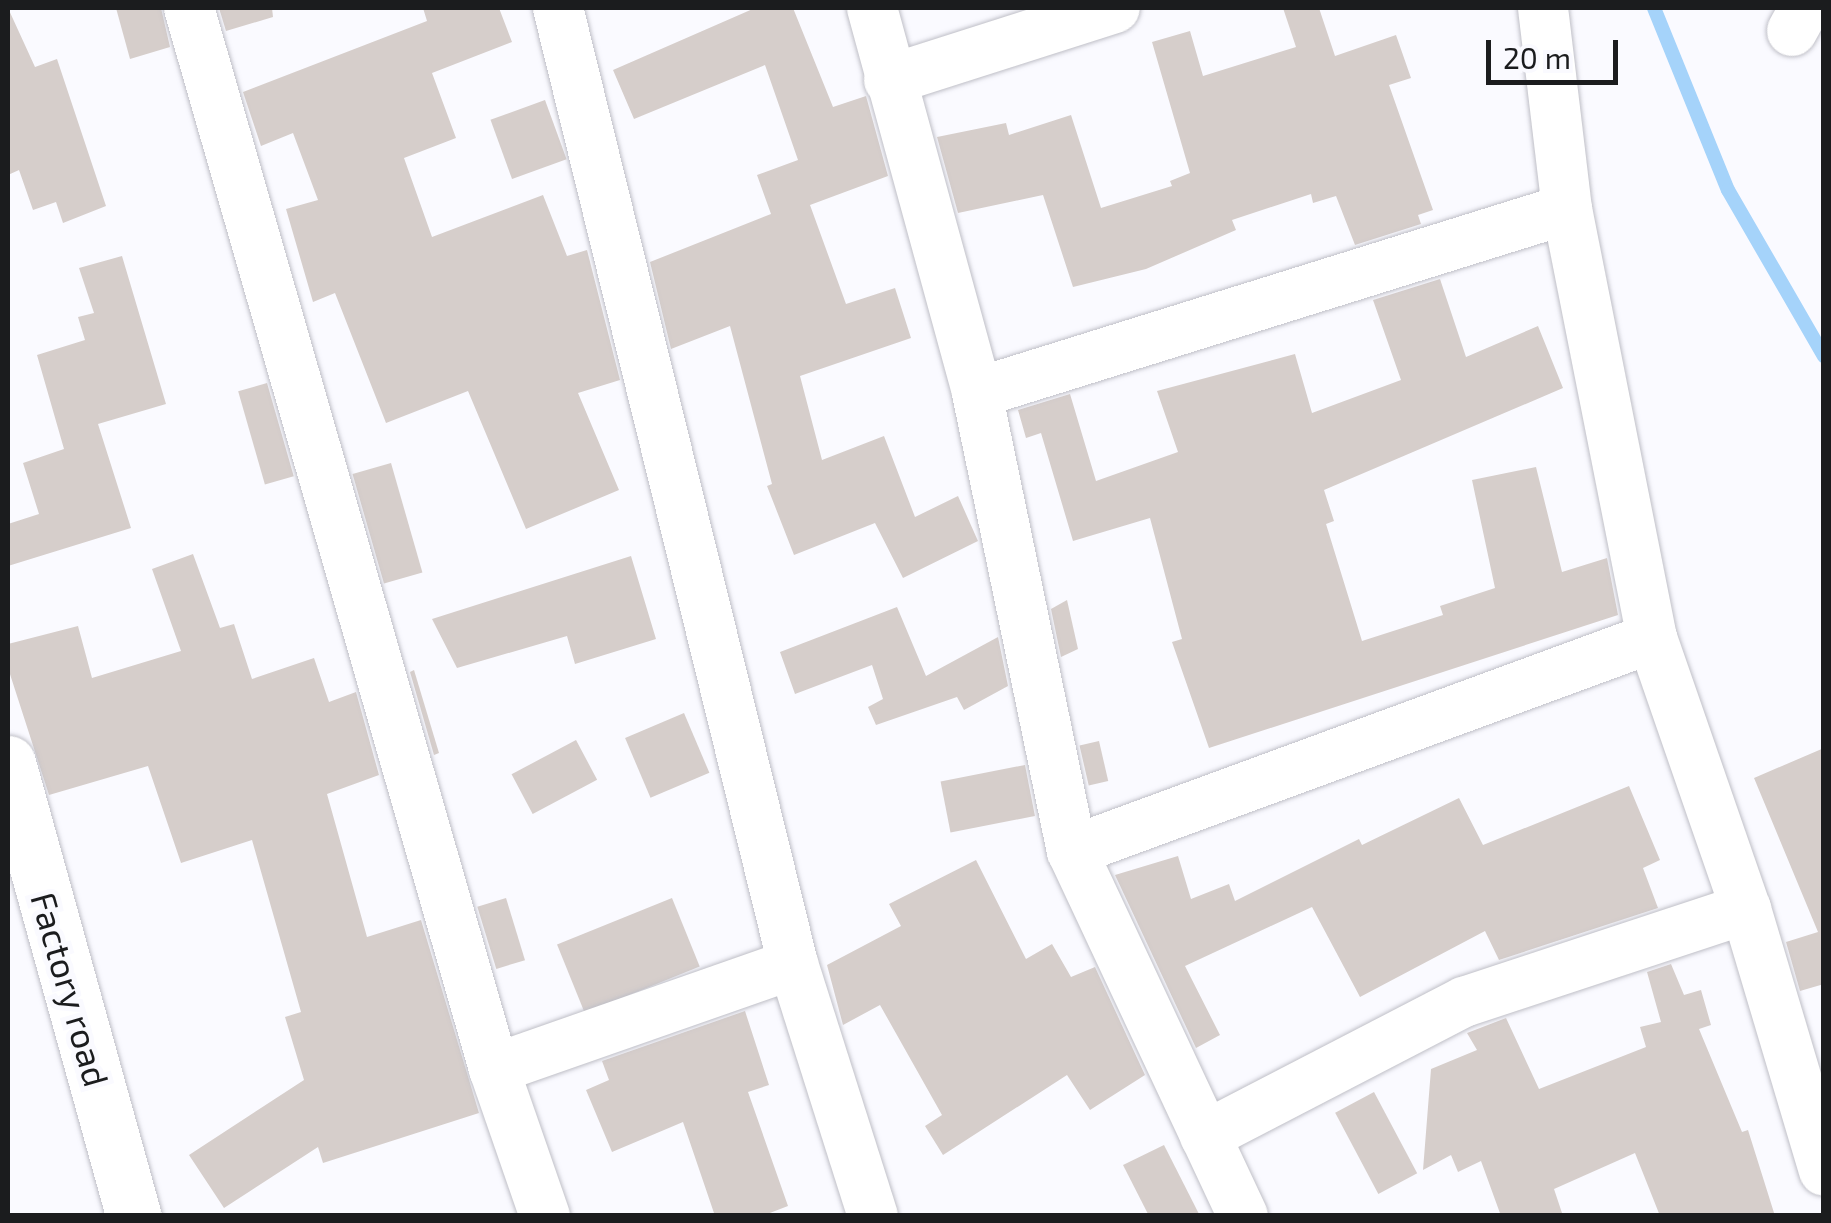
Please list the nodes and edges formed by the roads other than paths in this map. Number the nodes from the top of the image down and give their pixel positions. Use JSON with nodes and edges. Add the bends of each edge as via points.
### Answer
{"nodes":[{"id":1,"x":188,"y":8,"type":"edge"},
{"id":2,"x":558,"y":8,"type":"edge"},
{"id":3,"x":872,"y":8,"type":"edge"},
{"id":4,"x":1115,"y":8,"type":"edge"},
{"id":5,"x":1544,"y":8,"type":"edge"},
{"id":6,"x":888,"y":80,"type":"junction"},
{"id":7,"x":1567,"y":210,"type":"junction"},
{"id":8,"x":977,"y":393,"type":"junction"},
{"id":9,"x":1652,"y":638,"type":"junction"},
{"id":10,"x":8,"y":763,"type":"edge"},
{"id":11,"x":1072,"y":851,"type":"junction"},
{"id":12,"x":1746,"y":909,"type":"junction"},
{"id":13,"x":793,"y":964,"type":"junction"},
{"id":14,"x":494,"y":1069,"type":"junction"},
{"id":15,"x":1205,"y":1136,"type":"junction"},
{"id":16,"x":1824,"y":1171,"type":"edge"},
{"id":17,"x":134,"y":1216,"type":"edge"},
{"id":18,"x":545,"y":1216,"type":"edge"},
{"id":19,"x":873,"y":1216,"type":"edge"},
{"id":20,"x":1243,"y":1216,"type":"edge"}],
"edges":[{"from":1,"to":14,"type":"street"},
{"from":2,"to":13,"type":"street"},
{"from":3,"to":6,"type":"street"},
{"from":4,"to":6,"type":"street"},
{"from":5,"to":7,"type":"street"},
{"from":6,"to":8,"type":"street"},
{"from":7,"to":8,"type":"street"},
{"from":7,"to":9,"type":"street"},
{"from":8,"to":11,"type":"street"},
{"from":9,"to":11,"type":"street"},
{"from":9,"to":12,"type":"street"},
{"from":10,"to":17,"type":"street","name":"Factory road"},
{"from":11,"to":15,"type":"street"},
{"from":12,"to":15,"type":"street","via":[[1464,1002]]},
{"from":12,"to":16,"type":"street"},
{"from":13,"to":14,"type":"street"},
{"from":13,"to":19,"type":"street"},
{"from":14,"to":18,"type":"street"},
{"from":15,"to":20,"type":"street"}]}
